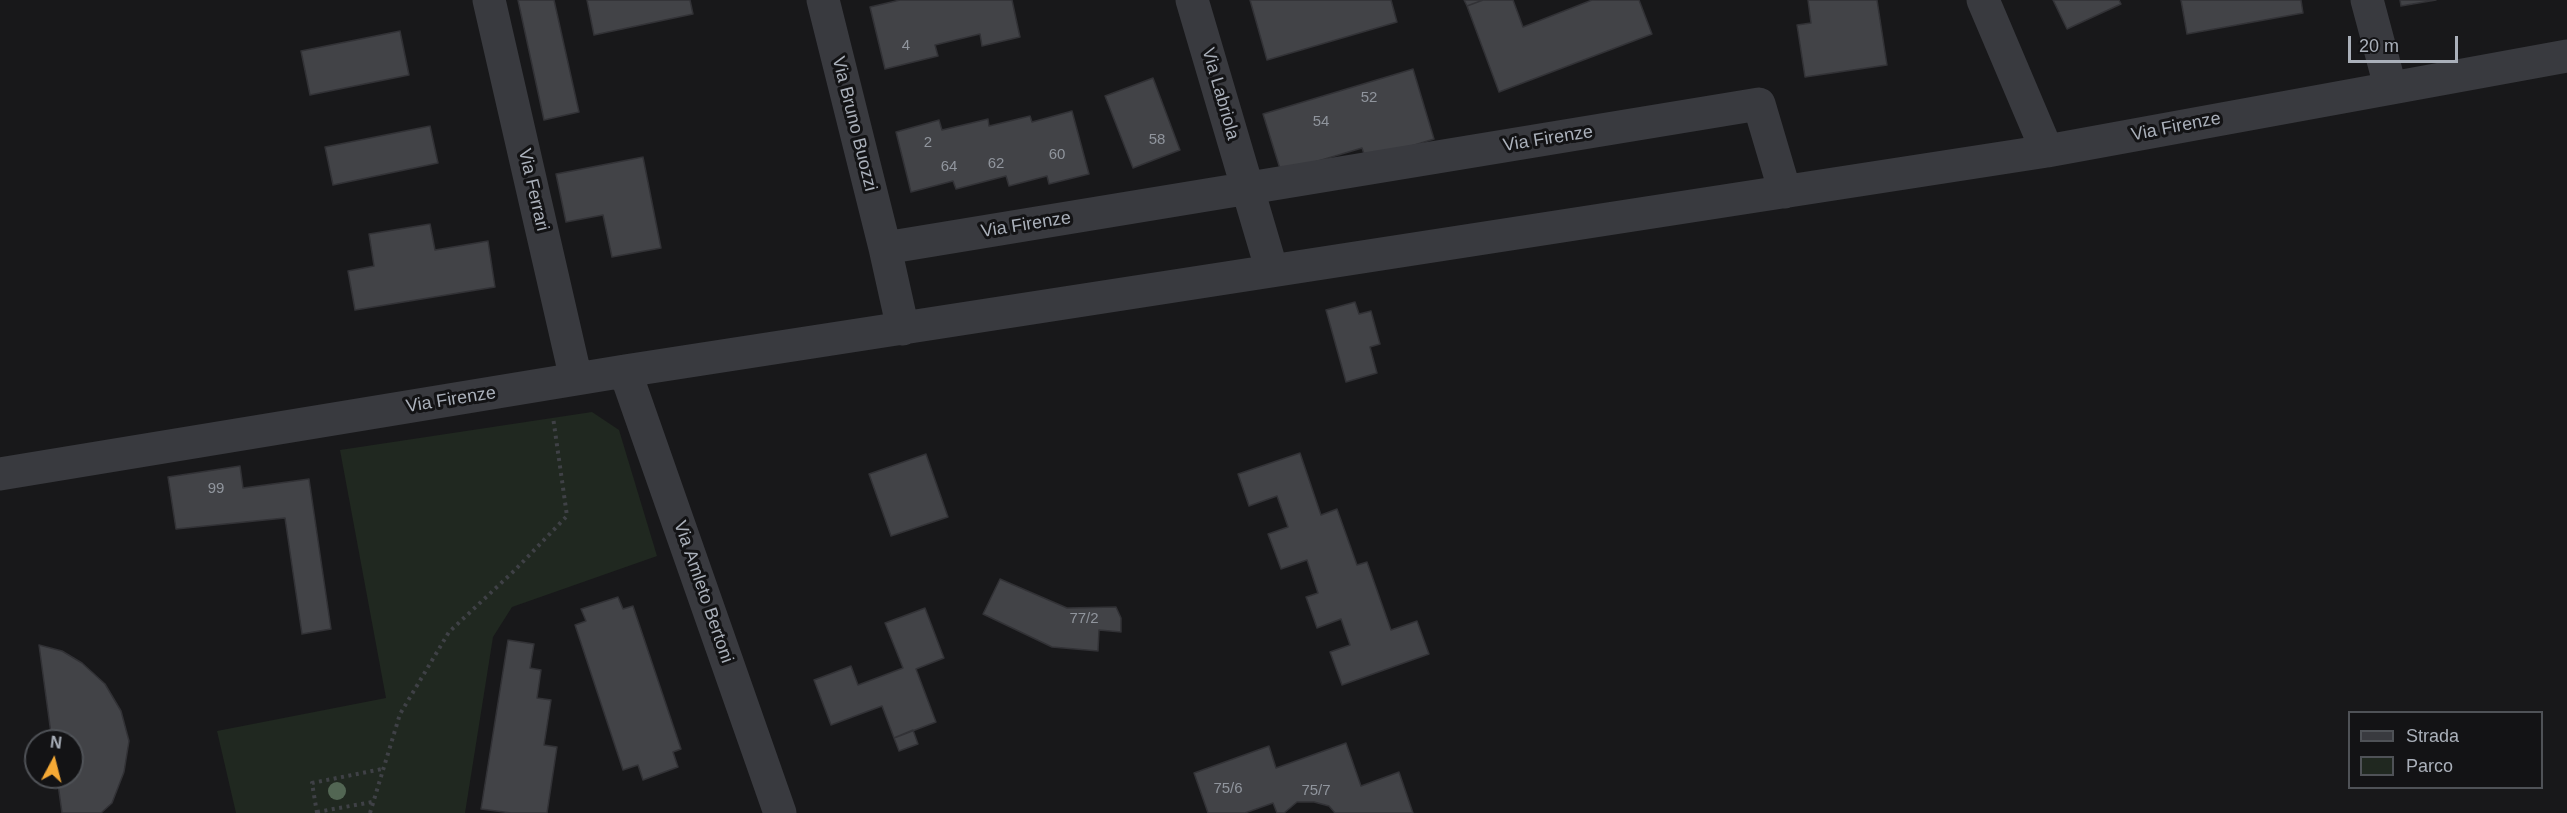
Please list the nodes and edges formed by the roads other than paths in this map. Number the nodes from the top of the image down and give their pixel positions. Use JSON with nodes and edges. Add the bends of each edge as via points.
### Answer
{"nodes":[{"id":1,"x":489,"y":0,"type":"edge"},
{"id":2,"x":823,"y":0,"type":"edge"},
{"id":3,"x":1192,"y":0,"type":"edge"},
{"id":4,"x":1983,"y":0,"type":"edge"},
{"id":5,"x":2367,"y":0,"type":"edge"},
{"id":6,"x":2567,"y":56,"type":"edge"},
{"id":7,"x":2390,"y":86,"type":"junction"},
{"id":8,"x":2047,"y":151,"type":"junction"},
{"id":9,"x":1247,"y":189,"type":"junction"},
{"id":10,"x":1785,"y":192,"type":"junction"},
{"id":11,"x":885,"y":248,"type":"junction"},
{"id":12,"x":1272,"y":271,"type":"junction"},
{"id":13,"x":903,"y":329,"type":"junction"},
{"id":14,"x":625,"y":372,"type":"junction"},
{"id":15,"x":576,"y":379,"type":"junction"},
{"id":16,"x":0,"y":474,"type":"edge"},
{"id":17,"x":780,"y":813,"type":"edge"}],
"edges":[{"from":1,"to":15,"type":"street","name":"Via Ferrari"},
{"from":2,"to":11,"type":"street","name":"Via Bruno Buozzi"},
{"from":3,"to":9,"type":"street","name":"Via Labriola"},
{"from":4,"to":8,"type":"street"},
{"from":5,"to":7,"type":"street"},
{"from":6,"to":7,"type":"street","name":"Via Firenze"},
{"from":7,"to":8,"type":"street","name":"Via Firenze"},
{"from":8,"to":10,"type":"street","name":"Via Firenze"},
{"from":9,"to":10,"type":"street","name":"Via Firenze","via":[[1759,104]]},
{"from":9,"to":11,"type":"street","name":"Via Firenze"},
{"from":9,"to":12,"type":"street"},
{"from":10,"to":12,"type":"street","name":"Via Firenze"},
{"from":11,"to":13,"type":"street"},
{"from":12,"to":13,"type":"street","name":"Via Firenze"},
{"from":13,"to":14,"type":"street","name":"Via Firenze"},
{"from":14,"to":15,"type":"street","name":"Via Firenze"},
{"from":14,"to":17,"type":"street","name":"Via Amleto Bertoni"},
{"from":15,"to":16,"type":"street","name":"Via Firenze"}]}
